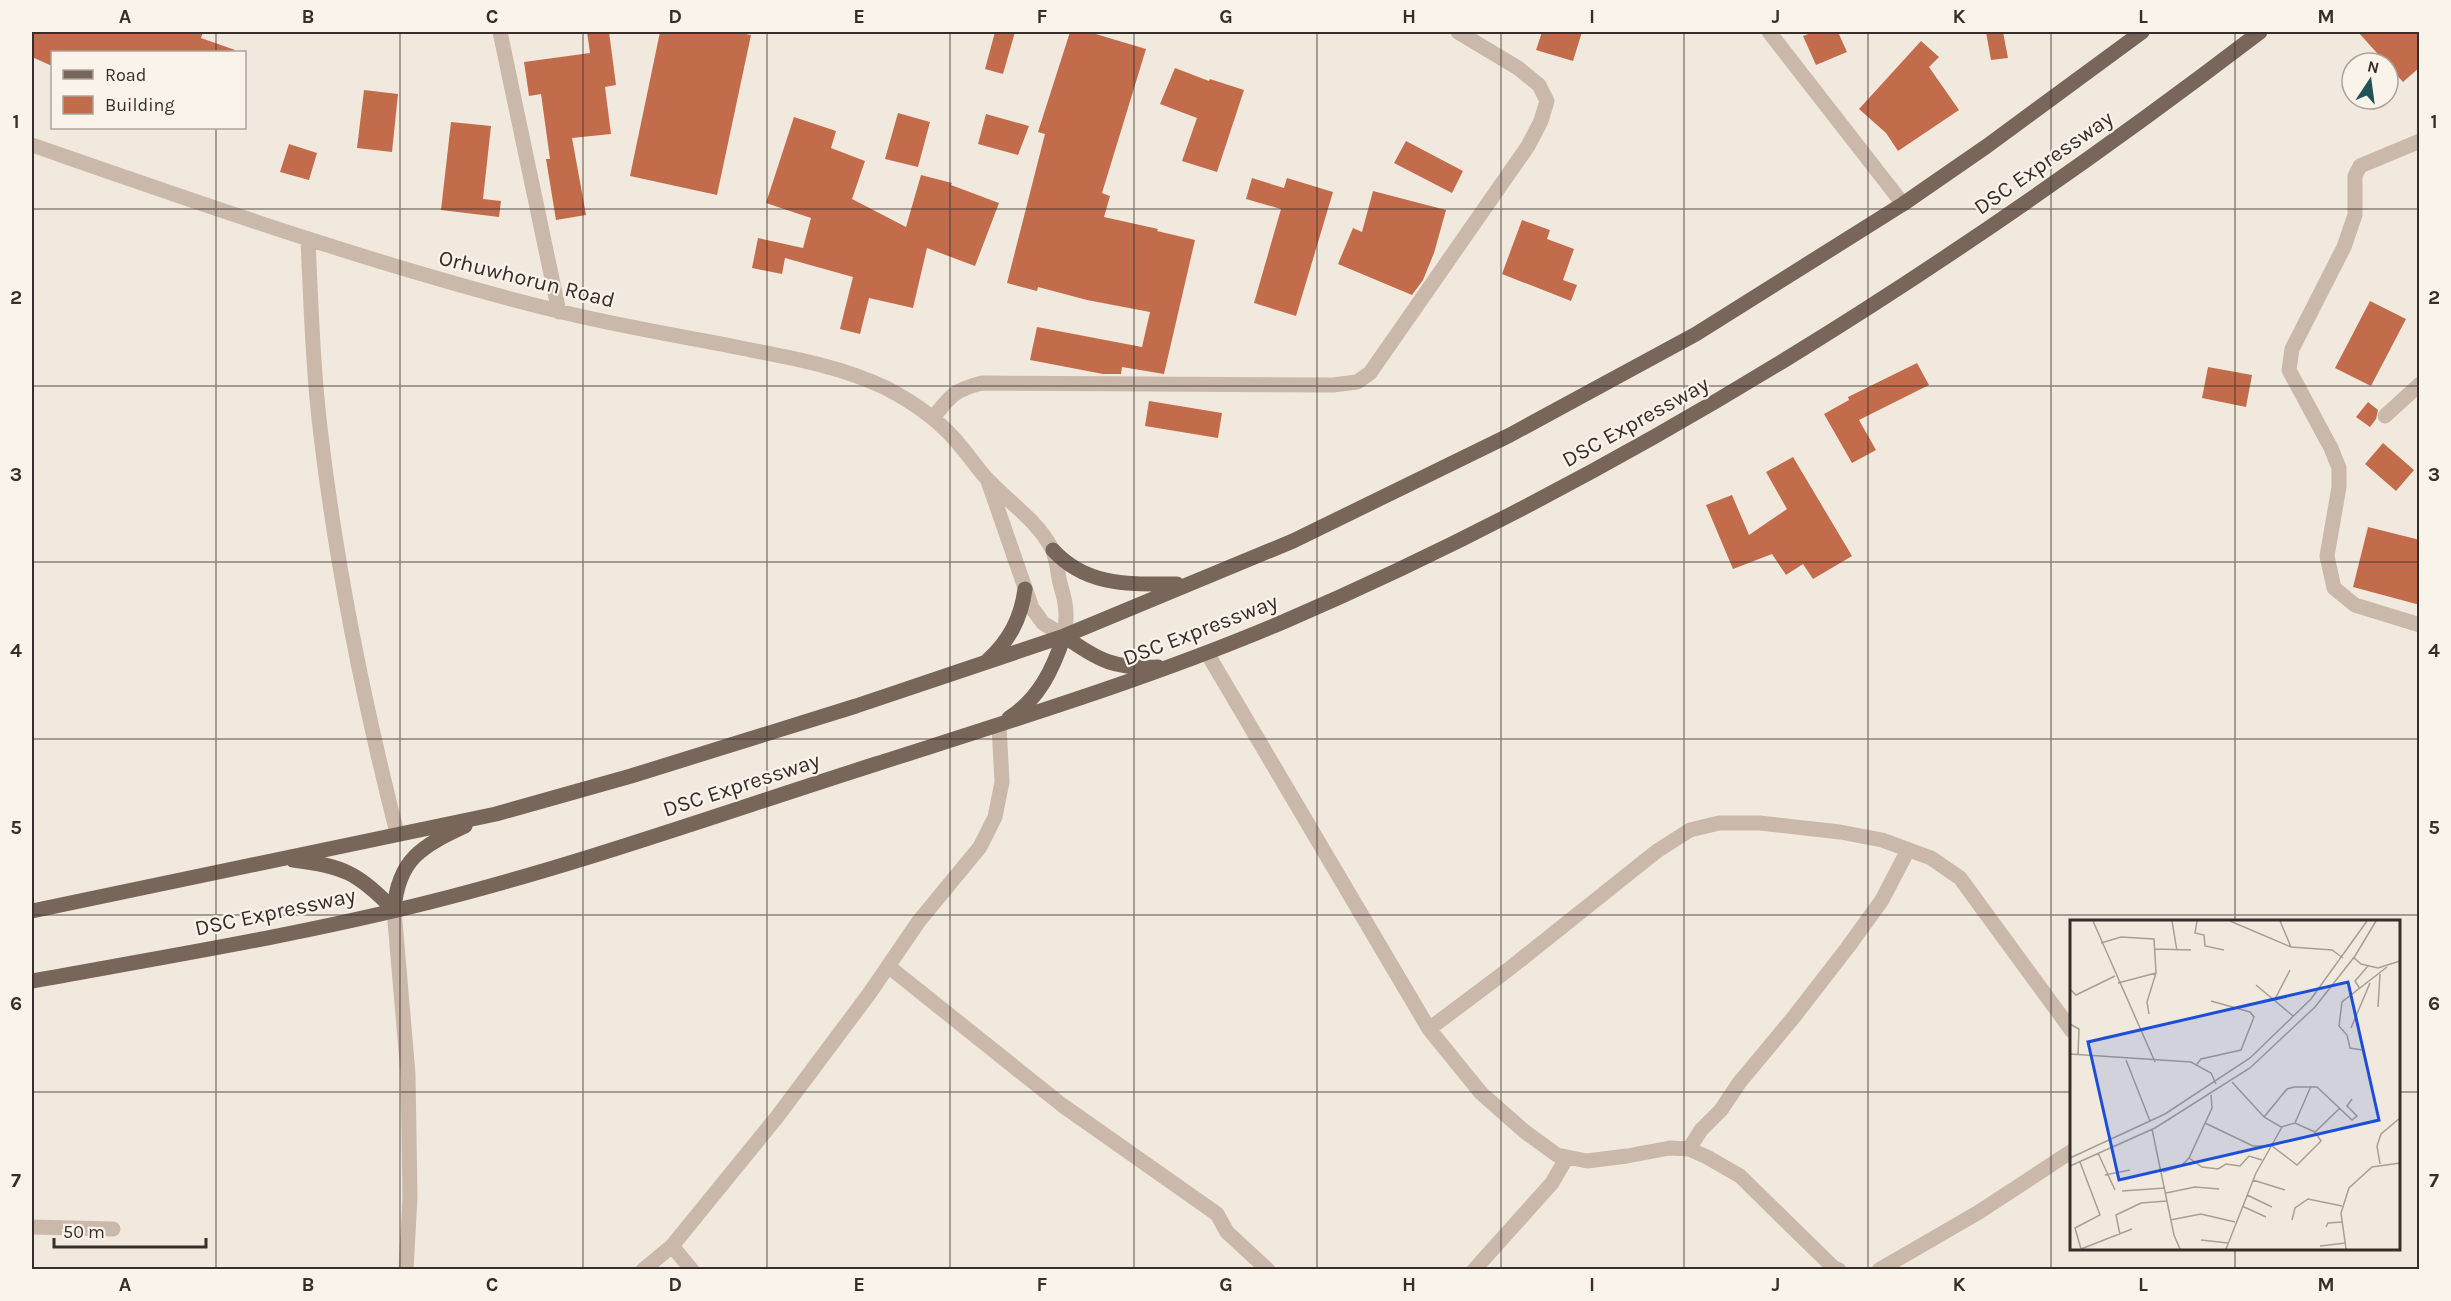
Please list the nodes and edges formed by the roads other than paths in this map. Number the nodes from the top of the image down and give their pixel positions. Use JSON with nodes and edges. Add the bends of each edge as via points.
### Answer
{"nodes":[{"id":1,"x":500,"y":32,"type":"edge"},
{"id":2,"x":1458,"y":32,"type":"edge"},
{"id":3,"x":1769,"y":32,"type":"edge"},
{"id":4,"x":2142,"y":32,"type":"edge"},
{"id":5,"x":2260,"y":32,"type":"edge"},
{"id":6,"x":2420,"y":141,"type":"edge"},
{"id":7,"x":32,"y":145,"type":"edge"},
{"id":8,"x":1903,"y":204,"type":"junction"},
{"id":9,"x":308,"y":240,"type":"junction"},
{"id":10,"x":559,"y":312,"type":"junction"},
{"id":11,"x":2420,"y":384,"type":"edge"},
{"id":12,"x":2385,"y":416,"type":"dead end"},
{"id":13,"x":933,"y":418,"type":"junction"},
{"id":14,"x":988,"y":480,"type":"junction"},
{"id":15,"x":1053,"y":550,"type":"junction"},
{"id":16,"x":1186,"y":584,"type":"junction"},
{"id":17,"x":1025,"y":589,"type":"junction"},
{"id":18,"x":2420,"y":625,"type":"edge"},
{"id":19,"x":1064,"y":636,"type":"junction"},
{"id":20,"x":1207,"y":653,"type":"junction"},
{"id":21,"x":983,"y":665,"type":"junction"},
{"id":22,"x":1173,"y":666,"type":"junction"},
{"id":23,"x":999,"y":725,"type":"junction"},
{"id":24,"x":496,"y":814,"type":"junction"},
{"id":25,"x":397,"y":833,"type":"junction"},
{"id":26,"x":1908,"y":850,"type":"junction"},
{"id":27,"x":283,"y":859,"type":"junction"},
{"id":28,"x":394,"y":910,"type":"junction"},
{"id":29,"x":32,"y":911,"type":"edge"},
{"id":30,"x":888,"y":966,"type":"junction"},
{"id":31,"x":32,"y":981,"type":"edge"},
{"id":32,"x":2070,"y":1028,"type":"edge"},
{"id":33,"x":1429,"y":1029,"type":"junction"},
{"id":34,"x":1689,"y":1149,"type":"junction"},
{"id":35,"x":2070,"y":1152,"type":"edge"},
{"id":36,"x":1567,"y":1157,"type":"junction"},
{"id":37,"x":32,"y":1227,"type":"edge"},
{"id":38,"x":113,"y":1229,"type":"dead end"},
{"id":39,"x":672,"y":1246,"type":"junction"},
{"id":40,"x":406,"y":1269,"type":"edge"},
{"id":41,"x":643,"y":1269,"type":"edge"},
{"id":42,"x":692,"y":1269,"type":"edge"},
{"id":43,"x":1268,"y":1269,"type":"edge"},
{"id":44,"x":1474,"y":1269,"type":"edge"},
{"id":45,"x":1839,"y":1269,"type":"edge"},
{"id":46,"x":1879,"y":1269,"type":"edge"}],
"edges":[{"from":1,"to":10,"type":"street"},
{"from":2,"to":13,"type":"street","via":[[1518,68],[1539,85],[1547,101],[1528,146],[1370,373],[1357,382],[1333,385],[982,383],[960,389]]},
{"from":3,"to":8,"type":"street"},
{"from":4,"to":8,"type":"main road","name":"DSC Expressway"},
{"from":5,"to":20,"type":"main road","name":"DSC Expressway","via":[[2000,221],[1685,420],[1481,528],[1288,620]]},
{"from":6,"to":18,"type":"street","via":[[2360,166],[2355,176],[2355,215],[2344,247],[2292,349],[2289,370],[2339,468],[2327,556],[2334,588],[2355,605]]},
{"from":7,"to":9,"type":"street","name":"Orhuwhorun Road"},
{"from":8,"to":16,"type":"main road","name":"DSC Expressway","via":[[1696,334],[1510,435],[1293,541]]},
{"from":9,"to":10,"type":"street","name":"Orhuwhorun Road","via":[[449,284]]},
{"from":9,"to":25,"type":"street","via":[[315,372],[336,543]]},
{"from":10,"to":13,"type":"street","name":"Orhuwhorun Road","via":[[791,357],[844,372],[883,387]]},
{"from":11,"to":12,"type":"street"},
{"from":13,"to":14,"type":"street","name":"Orhuwhorun Road"},
{"from":14,"to":15,"type":"street","via":[[1026,514]]},
{"from":14,"to":17,"type":"street"},
{"from":15,"to":16,"type":"main road","via":[[1079,572],[1099,579]]},
{"from":15,"to":19,"type":"street","via":[[1068,618]]},
{"from":16,"to":19,"type":"main road","name":"DSC Expressway"},
{"from":17,"to":19,"type":"street","via":[[1043,623]]},
{"from":17,"to":21,"type":"main road","via":[[1014,629]]},
{"from":19,"to":21,"type":"main road","name":"DSC Expressway"},
{"from":19,"to":22,"type":"main road","via":[[1106,662],[1124,667]]},
{"from":19,"to":23,"type":"main road","via":[[1048,677],[1018,712]]},
{"from":20,"to":22,"type":"main road","name":"DSC Expressway"},
{"from":20,"to":33,"type":"street"},
{"from":21,"to":24,"type":"main road","name":"DSC Expressway","via":[[739,743]]},
{"from":22,"to":23,"type":"main road","name":"DSC Expressway"},
{"from":23,"to":28,"type":"main road","name":"DSC Expressway","via":[[610,850]]},
{"from":23,"to":30,"type":"street","via":[[1002,782],[995,817],[980,847]]},
{"from":24,"to":25,"type":"main road","name":"DSC Expressway"},
{"from":24,"to":28,"type":"main road","via":[[421,850],[400,875]]},
{"from":25,"to":27,"type":"main road","name":"DSC Expressway"},
{"from":26,"to":32,"type":"street","via":[[1931,858],[1960,878]]},
{"from":26,"to":33,"type":"street","via":[[1882,840],[1840,832],[1760,823],[1719,823],[1690,830],[1657,851]]},
{"from":26,"to":34,"type":"street","via":[[1882,900],[1848,947]]},
{"from":27,"to":28,"type":"main road","via":[[329,864],[348,871]]},
{"from":27,"to":29,"type":"main road","name":"DSC Expressway"},
{"from":28,"to":31,"type":"main road","name":"DSC Expressway"},
{"from":28,"to":40,"type":"street","via":[[408,1074],[410,1197]]},
{"from":30,"to":39,"type":"street","via":[[777,1117]]},
{"from":30,"to":43,"type":"street","via":[[1062,1105],[1217,1214],[1227,1232]]},
{"from":33,"to":36,"type":"street","via":[[1481,1093],[1524,1131],[1557,1155]]},
{"from":34,"to":36,"type":"street","via":[[1670,1148],[1587,1161]]},
{"from":34,"to":45,"type":"street","via":[[1740,1176],[1796,1233]]},
{"from":35,"to":46,"type":"street"},
{"from":36,"to":44,"type":"street","via":[[1552,1183]]},
{"from":37,"to":38,"type":"street"},
{"from":39,"to":41,"type":"street"},
{"from":39,"to":42,"type":"street"}]}
